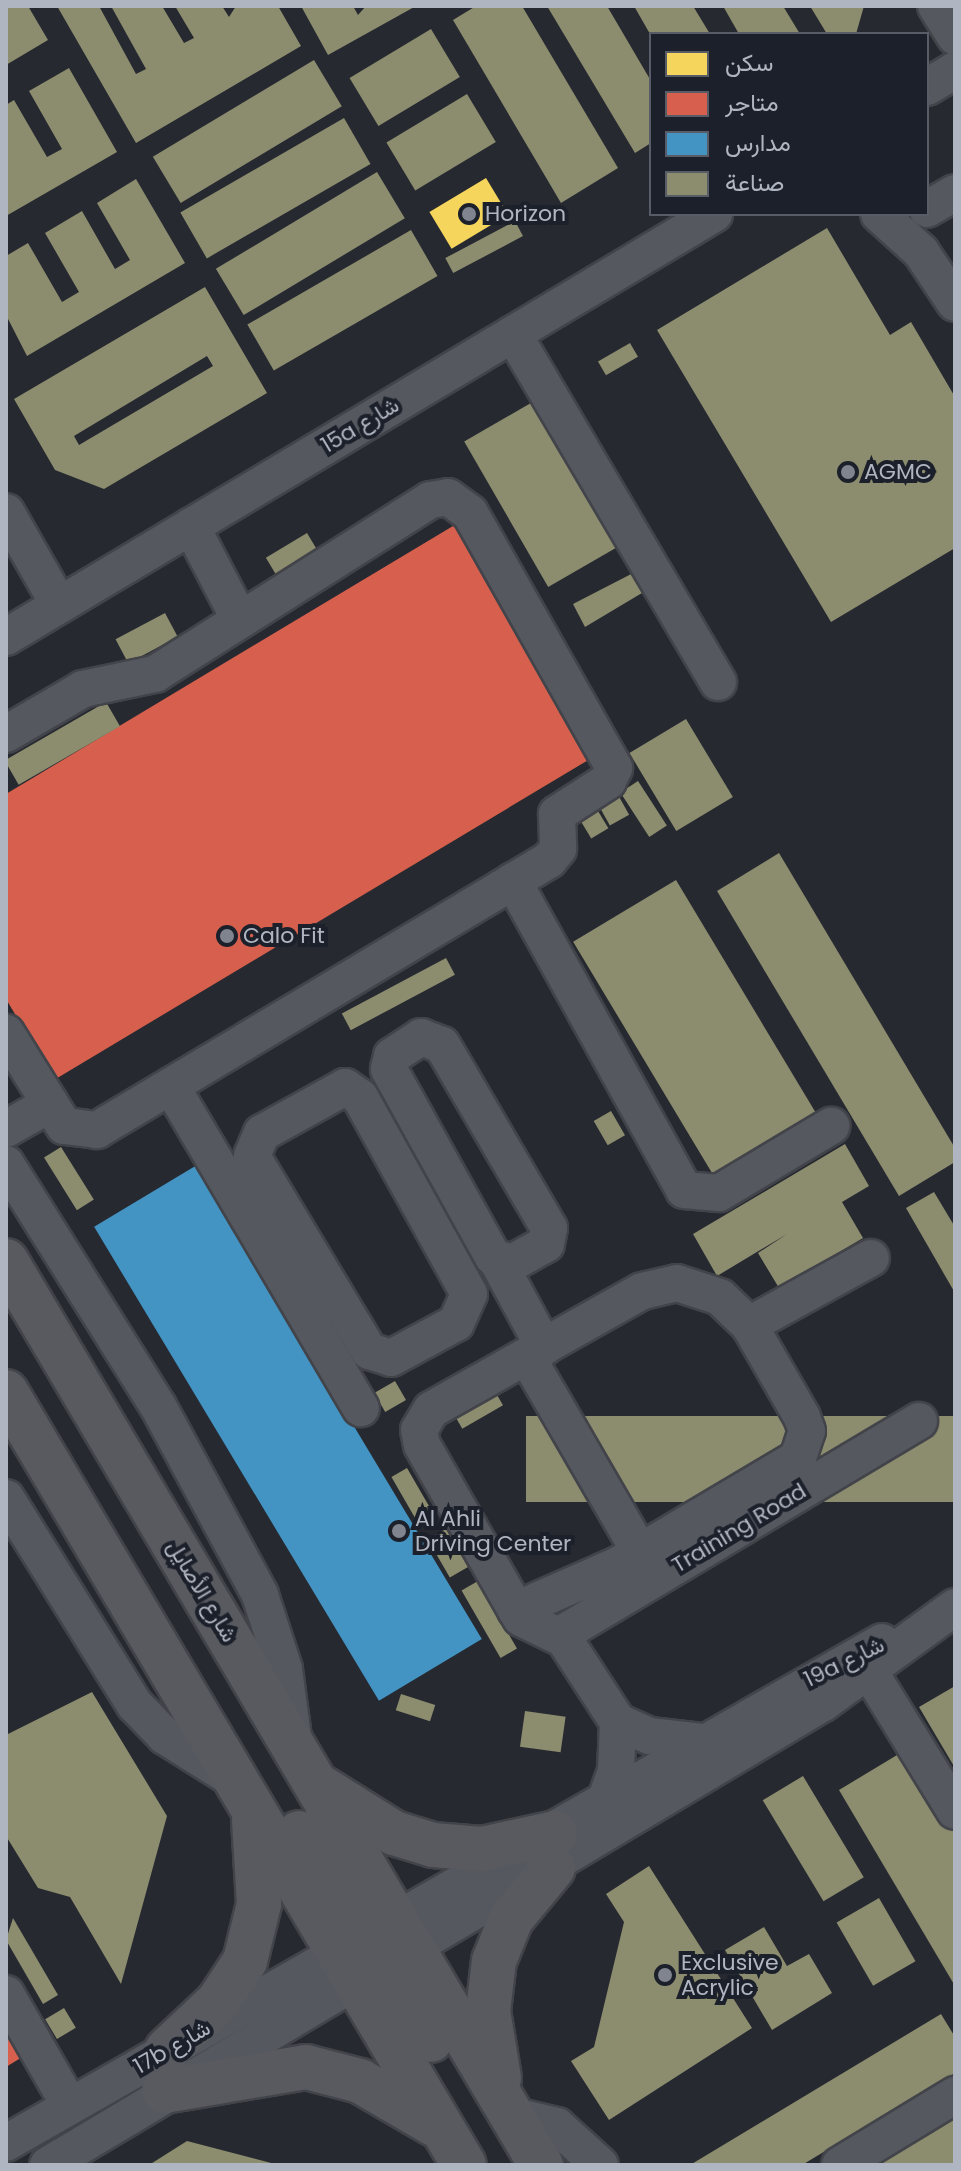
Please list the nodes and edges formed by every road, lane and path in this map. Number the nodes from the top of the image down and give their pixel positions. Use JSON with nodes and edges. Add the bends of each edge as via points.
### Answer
{"nodes":[{"id":1,"x":936,"y":6,"type":"edge"},
{"id":2,"x":955,"y":37,"type":"edge"},
{"id":3,"x":955,"y":70,"type":"edge"},
{"id":4,"x":929,"y":86,"type":"edge"},
{"id":5,"x":955,"y":193,"type":"edge"},
{"id":6,"x":929,"y":208,"type":"edge"},
{"id":7,"x":711,"y":216,"type":"edge"},
{"id":8,"x":897,"y":219,"type":"edge"},
{"id":9,"x":955,"y":303,"type":"edge"},
{"id":10,"x":513,"y":334,"type":"junction"},
{"id":11,"x":6,"y":512,"type":"edge"},
{"id":12,"x":191,"y":526,"type":"junction"},
{"id":13,"x":59,"y":605,"type":"junction"},
{"id":14,"x":240,"y":620,"type":"junction"},
{"id":15,"x":6,"y":637,"type":"edge"},
{"id":16,"x":718,"y":682,"type":"dead end"},
{"id":17,"x":6,"y":734,"type":"edge"},
{"id":18,"x":513,"y":881,"type":"junction"},
{"id":19,"x":6,"y":1033,"type":"edge"},
{"id":20,"x":171,"y":1086,"type":"junction"},
{"id":21,"x":406,"y":1100,"type":"junction"},
{"id":22,"x":50,"y":1104,"type":"junction"},
{"id":23,"x":373,"y":1122,"type":"junction"},
{"id":24,"x":831,"y":1126,"type":"dead end"},
{"id":25,"x":6,"y":1129,"type":"edge"},
{"id":26,"x":6,"y":1164,"type":"edge"},
{"id":27,"x":246,"y":1180,"type":"junction"},
{"id":28,"x":477,"y":1228,"type":"junction"},
{"id":29,"x":446,"y":1248,"type":"junction"},
{"id":30,"x":871,"y":1258,"type":"dead end"},
{"id":31,"x":497,"y":1260,"type":"junction"},
{"id":32,"x":6,"y":1261,"type":"edge"},
{"id":33,"x":749,"y":1325,"type":"junction"},
{"id":34,"x":535,"y":1352,"type":"junction"},
{"id":35,"x":6,"y":1392,"type":"edge"},
{"id":36,"x":361,"y":1408,"type":"dead end"},
{"id":37,"x":919,"y":1421,"type":"dead end"},
{"id":38,"x":807,"y":1431,"type":"junction"},
{"id":39,"x":830,"y":1474,"type":"junction"},
{"id":40,"x":7,"y":1501,"type":"edge"},
{"id":41,"x":640,"y":1552,"type":"junction"},
{"id":42,"x":955,"y":1607,"type":"edge"},
{"id":43,"x":516,"y":1610,"type":"junction"},
{"id":44,"x":910,"y":1633,"type":"junction"},
{"id":45,"x":560,"y":1635,"type":"junction"},
{"id":46,"x":869,"y":1671,"type":"junction"},
{"id":47,"x":618,"y":1722,"type":"junction"},
{"id":48,"x":702,"y":1742,"type":"junction"},
{"id":49,"x":304,"y":1765,"type":"junction"},
{"id":50,"x":246,"y":1794,"type":"junction"},
{"id":51,"x":605,"y":1801,"type":"junction"},
{"id":52,"x":955,"y":1811,"type":"edge"},
{"id":53,"x":554,"y":1851,"type":"junction"},
{"id":54,"x":376,"y":1953,"type":"junction"},
{"id":55,"x":6,"y":1994,"type":"edge"},
{"id":56,"x":166,"y":2071,"type":"junction"},
{"id":57,"x":955,"y":2095,"type":"edge"},
{"id":58,"x":70,"y":2106,"type":"junction"},
{"id":59,"x":508,"y":2111,"type":"junction"},
{"id":60,"x":6,"y":2143,"type":"edge"},
{"id":61,"x":452,"y":2152,"type":"edge"},
{"id":62,"x":48,"y":2165,"type":"edge"},
{"id":63,"x":507,"y":2165,"type":"edge"},
{"id":64,"x":541,"y":2165,"type":"edge"},
{"id":65,"x":600,"y":2165,"type":"edge"},
{"id":66,"x":840,"y":2165,"type":"edge"}],
"edges":[{"from":1,"to":2,"type":"street"},
{"from":3,"to":4,"type":"street"},
{"from":5,"to":6,"type":"street"},
{"from":7,"to":10,"type":"street","name":"15a شارع"},
{"from":8,"to":9,"type":"street"},
{"from":10,"to":12,"type":"street","name":"15a شارع"},
{"from":10,"to":16,"type":"street"},
{"from":11,"to":13,"type":"street"},
{"from":12,"to":13,"type":"street","name":"15a شارع"},
{"from":12,"to":14,"type":"street"},
{"from":13,"to":15,"type":"street","name":"15a شارع"},
{"from":14,"to":17,"type":"street","via":[[155,674],[83,689]]},
{"from":14,"to":18,"type":"street","via":[[430,500],[465,505],[614,761],[608,781],[557,814],[555,856]]},
{"from":18,"to":20,"type":"street"},
{"from":18,"to":24,"type":"street","via":[[684,1190],[719,1193]]},
{"from":19,"to":22,"type":"street"},
{"from":20,"to":22,"type":"street","via":[[91,1133],[70,1130]]},
{"from":20,"to":27,"type":"street"},
{"from":21,"to":23,"type":"street"},
{"from":21,"to":28,"type":"street"},
{"from":21,"to":31,"type":"street","via":[[389,1069],[392,1056],[421,1037],[437,1040],[549,1228],[542,1247],[512,1263]]},
{"from":22,"to":25,"type":"street"},
{"from":23,"to":27,"type":"street","via":[[351,1089],[330,1090],[256,1138]]},
{"from":23,"to":29,"type":"street"},
{"from":26,"to":49,"type":"street","via":[[158,1406],[260,1595],[284,1669]]},
{"from":27,"to":29,"type":"street","via":[[378,1357],[391,1358],[466,1311],[467,1285]]},
{"from":27,"to":36,"type":"street"},
{"from":28,"to":29,"type":"street"},
{"from":28,"to":31,"type":"street"},
{"from":30,"to":33,"type":"street"},
{"from":31,"to":34,"type":"street"},
{"from":32,"to":49,"type":"main road","name":"شارع الأصايل"},
{"from":33,"to":34,"type":"street","via":[[707,1289],[661,1285]]},
{"from":33,"to":38,"type":"street"},
{"from":34,"to":41,"type":"street"},
{"from":34,"to":43,"type":"street","via":[[431,1410],[419,1430]]},
{"from":35,"to":50,"type":"main road","name":"شارع الأصايل"},
{"from":37,"to":39,"type":"street","name":"Training Road"},
{"from":38,"to":39,"type":"street"},
{"from":38,"to":41,"type":"street","via":[[798,1458]]},
{"from":39,"to":45,"type":"street","name":"Training Road"},
{"from":40,"to":50,"type":"street","via":[[135,1705],[165,1736]]},
{"from":41,"to":43,"type":"street"},
{"from":42,"to":44,"type":"street"},
{"from":43,"to":45,"type":"street","via":[[533,1627]]},
{"from":44,"to":46,"type":"street","name":"19a شارع"},
{"from":44,"to":48,"type":"street","name":"19a شارع","via":[[835,1663]]},
{"from":45,"to":47,"type":"street"},
{"from":46,"to":52,"type":"street"},
{"from":46,"to":53,"type":"street","name":"19a شارع"},
{"from":47,"to":48,"type":"street","via":[[658,1738]]},
{"from":47,"to":51,"type":"street","via":[[619,1754]]},
{"from":48,"to":51,"type":"street","name":"19a شارع"},
{"from":49,"to":53,"type":"main road","via":[[376,1823],[433,1845]]},
{"from":49,"to":54,"type":"main road","name":"شارع الأصايل"},
{"from":50,"to":54,"type":"main road","name":"شارع الأصايل"},
{"from":50,"to":56,"type":"main road","via":[[255,1933],[233,1983]]},
{"from":51,"to":53,"type":"street","name":"19a شارع"},
{"from":53,"to":54,"type":"street","name":"19a شارع"},
{"from":53,"to":59,"type":"main road","via":[[511,1919],[494,1961],[489,2035]]},
{"from":54,"to":56,"type":"street","name":"17b شارع"},
{"from":54,"to":59,"type":"main road","name":"شارع الأصايل"},
{"from":54,"to":61,"type":"main road","name":"شارع الأصايل"},
{"from":54,"to":63,"type":"main road"},
{"from":55,"to":58,"type":"street"},
{"from":56,"to":58,"type":"street","name":"17b شارع"},
{"from":56,"to":61,"type":"main road","via":[[306,2067],[360,2081]]},
{"from":56,"to":62,"type":"street","name":"17b شارع"},
{"from":57,"to":66,"type":"street"},
{"from":58,"to":60,"type":"street","name":"17b شارع"},
{"from":59,"to":64,"type":"main road","name":"شارع الأصايل"},
{"from":59,"to":65,"type":"street","via":[[557,2126]]}]}
